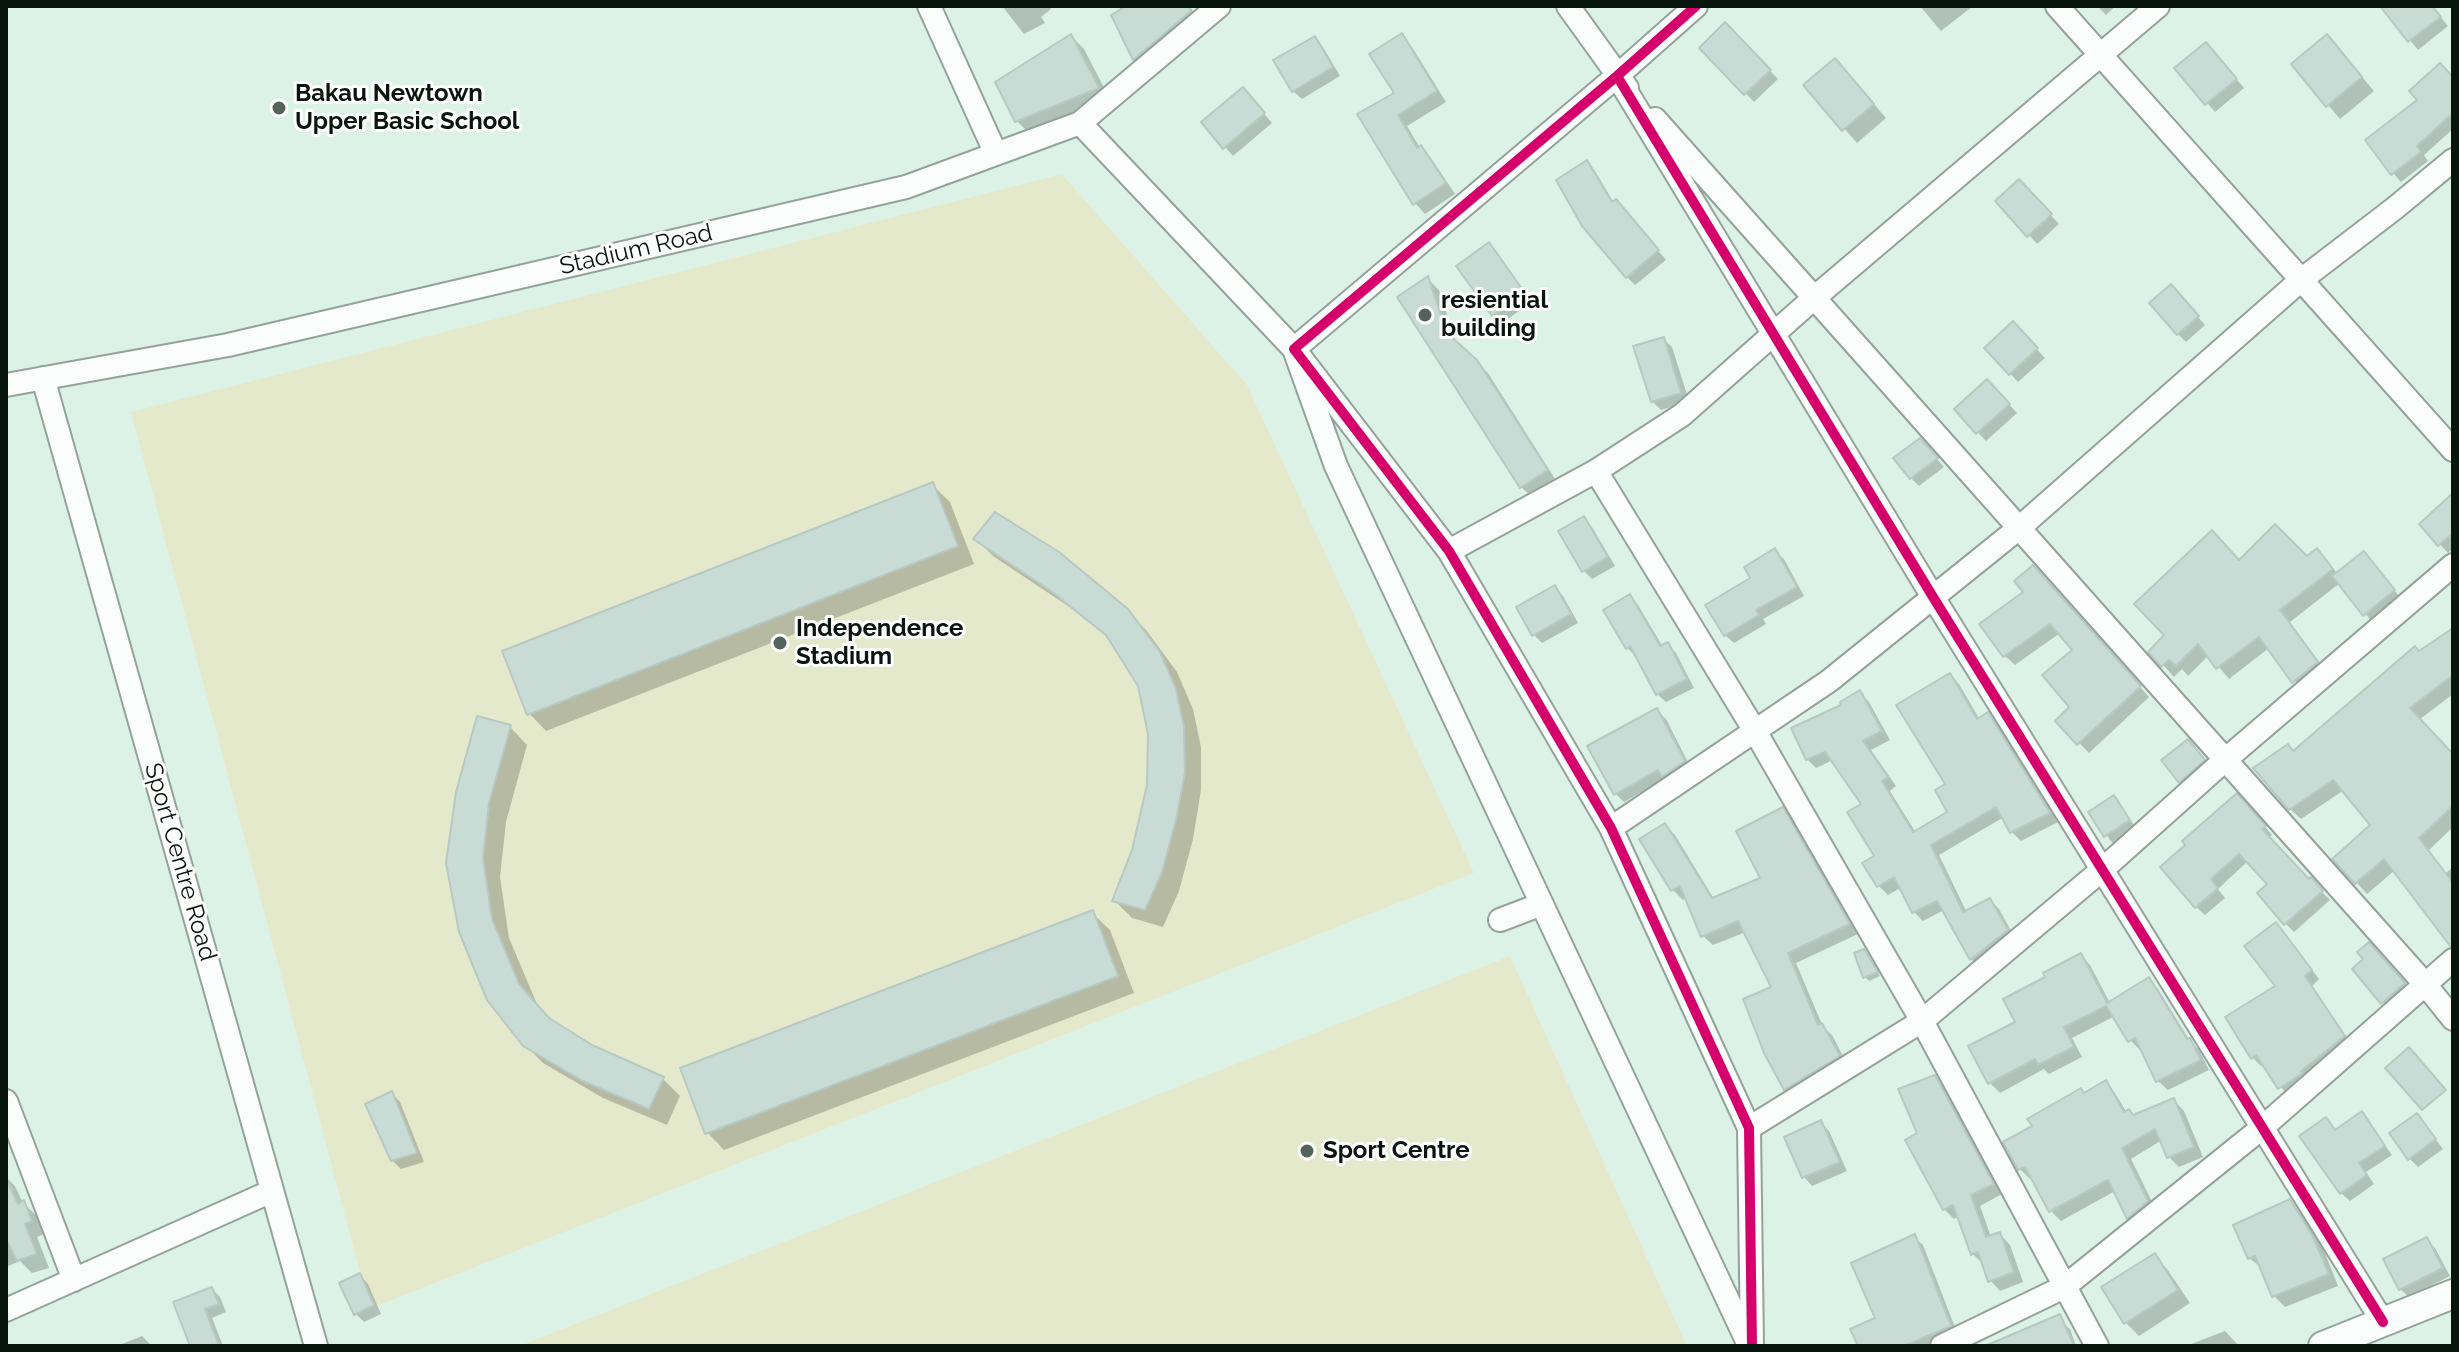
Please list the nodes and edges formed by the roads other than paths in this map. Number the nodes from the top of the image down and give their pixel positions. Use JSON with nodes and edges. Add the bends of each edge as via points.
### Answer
{"nodes":[{"id":1,"x":929,"y":6,"type":"edge"},
{"id":2,"x":1219,"y":6,"type":"edge"},
{"id":3,"x":1568,"y":6,"type":"edge"},
{"id":4,"x":1696,"y":6,"type":"edge"},
{"id":5,"x":2057,"y":6,"type":"edge"},
{"id":6,"x":2158,"y":6,"type":"edge"},
{"id":7,"x":2099,"y":53,"type":"junction"},
{"id":8,"x":1617,"y":76,"type":"junction"},
{"id":9,"x":1080,"y":123,"type":"junction"},
{"id":10,"x":996,"y":154,"type":"junction"},
{"id":11,"x":2453,"y":160,"type":"edge"},
{"id":12,"x":2301,"y":280,"type":"junction"},
{"id":13,"x":1814,"y":298,"type":"junction"},
{"id":14,"x":1773,"y":334,"type":"junction"},
{"id":15,"x":1294,"y":349,"type":"junction"},
{"id":16,"x":43,"y":378,"type":"junction"},
{"id":17,"x":6,"y":385,"type":"edge"},
{"id":18,"x":2453,"y":450,"type":"edge"},
{"id":19,"x":1596,"y":471,"type":"junction"},
{"id":20,"x":2019,"y":528,"type":"junction"},
{"id":21,"x":1449,"y":551,"type":"junction"},
{"id":22,"x":2453,"y":565,"type":"edge"},
{"id":23,"x":1933,"y":597,"type":"junction"},
{"id":24,"x":1755,"y":731,"type":"junction"},
{"id":25,"x":2225,"y":760,"type":"junction"},
{"id":26,"x":1611,"y":828,"type":"junction"},
{"id":27,"x":2103,"y":869,"type":"junction"},
{"id":28,"x":1542,"y":904,"type":"junction"},
{"id":29,"x":1500,"y":920,"type":"dead end"},
{"id":30,"x":2453,"y":960,"type":"edge"},
{"id":31,"x":2425,"y":984,"type":"junction"},
{"id":32,"x":2453,"y":1019,"type":"edge"},
{"id":33,"x":1922,"y":1021,"type":"junction"},
{"id":34,"x":6,"y":1101,"type":"edge"},
{"id":35,"x":2263,"y":1127,"type":"junction"},
{"id":36,"x":1749,"y":1128,"type":"junction"},
{"id":37,"x":272,"y":1191,"type":"junction"},
{"id":38,"x":74,"y":1280,"type":"junction"},
{"id":39,"x":2064,"y":1287,"type":"junction"},
{"id":40,"x":2453,"y":1294,"type":"edge"},
{"id":41,"x":6,"y":1310,"type":"edge"},
{"id":42,"x":2377,"y":1334,"type":"edge"},
{"id":43,"x":2330,"y":1343,"type":"edge"},
{"id":44,"x":316,"y":1346,"type":"edge"},
{"id":45,"x":1751,"y":1346,"type":"edge"},
{"id":46,"x":1942,"y":1346,"type":"edge"},
{"id":47,"x":2097,"y":1346,"type":"edge"}],
"edges":[{"from":1,"to":10,"type":"street"},
{"from":2,"to":9,"type":"street","name":"Stadium Road"},
{"from":3,"to":8,"type":"street"},
{"from":4,"to":8,"type":"street"},
{"from":5,"to":7,"type":"street"},
{"from":6,"to":7,"type":"street"},
{"from":7,"to":12,"type":"street"},
{"from":7,"to":13,"type":"street"},
{"from":8,"to":13,"type":"street"},
{"from":8,"to":14,"type":"street"},
{"from":8,"to":15,"type":"street"},
{"from":9,"to":10,"type":"street","name":"Stadium Road"},
{"from":9,"to":15,"type":"street"},
{"from":10,"to":16,"type":"street","name":"Stadium Road","via":[[906,187],[228,345]]},
{"from":11,"to":12,"type":"street"},
{"from":12,"to":18,"type":"street"},
{"from":12,"to":20,"type":"street"},
{"from":13,"to":14,"type":"street"},
{"from":13,"to":20,"type":"street"},
{"from":14,"to":19,"type":"street","via":[[1682,415]]},
{"from":14,"to":23,"type":"street"},
{"from":15,"to":21,"type":"street"},
{"from":15,"to":28,"type":"street","via":[[1336,466]]},
{"from":16,"to":17,"type":"street","name":"Stadium Road"},
{"from":16,"to":37,"type":"street","name":"Sport Centre Road"},
{"from":19,"to":21,"type":"street"},
{"from":19,"to":24,"type":"street"},
{"from":20,"to":23,"type":"street"},
{"from":20,"to":25,"type":"street"},
{"from":21,"to":26,"type":"street"},
{"from":22,"to":25,"type":"street"},
{"from":23,"to":24,"type":"street","via":[[1829,681]]},
{"from":23,"to":27,"type":"street"},
{"from":24,"to":26,"type":"street"},
{"from":24,"to":33,"type":"street"},
{"from":25,"to":27,"type":"street"},
{"from":25,"to":31,"type":"street"},
{"from":26,"to":36,"type":"street"},
{"from":27,"to":33,"type":"street"},
{"from":27,"to":35,"type":"street"},
{"from":28,"to":29,"type":"street"},
{"from":28,"to":45,"type":"street"},
{"from":30,"to":31,"type":"street"},
{"from":31,"to":32,"type":"street"},
{"from":31,"to":35,"type":"street"},
{"from":33,"to":36,"type":"street"},
{"from":33,"to":39,"type":"street"},
{"from":34,"to":38,"type":"street"},
{"from":35,"to":39,"type":"street"},
{"from":35,"to":42,"type":"street"},
{"from":36,"to":45,"type":"street"},
{"from":37,"to":38,"type":"street"},
{"from":37,"to":44,"type":"street","name":"Sport Centre Road"},
{"from":38,"to":41,"type":"street"},
{"from":39,"to":46,"type":"street"},
{"from":39,"to":47,"type":"street"},
{"from":40,"to":42,"type":"street"},
{"from":42,"to":43,"type":"street"}]}
